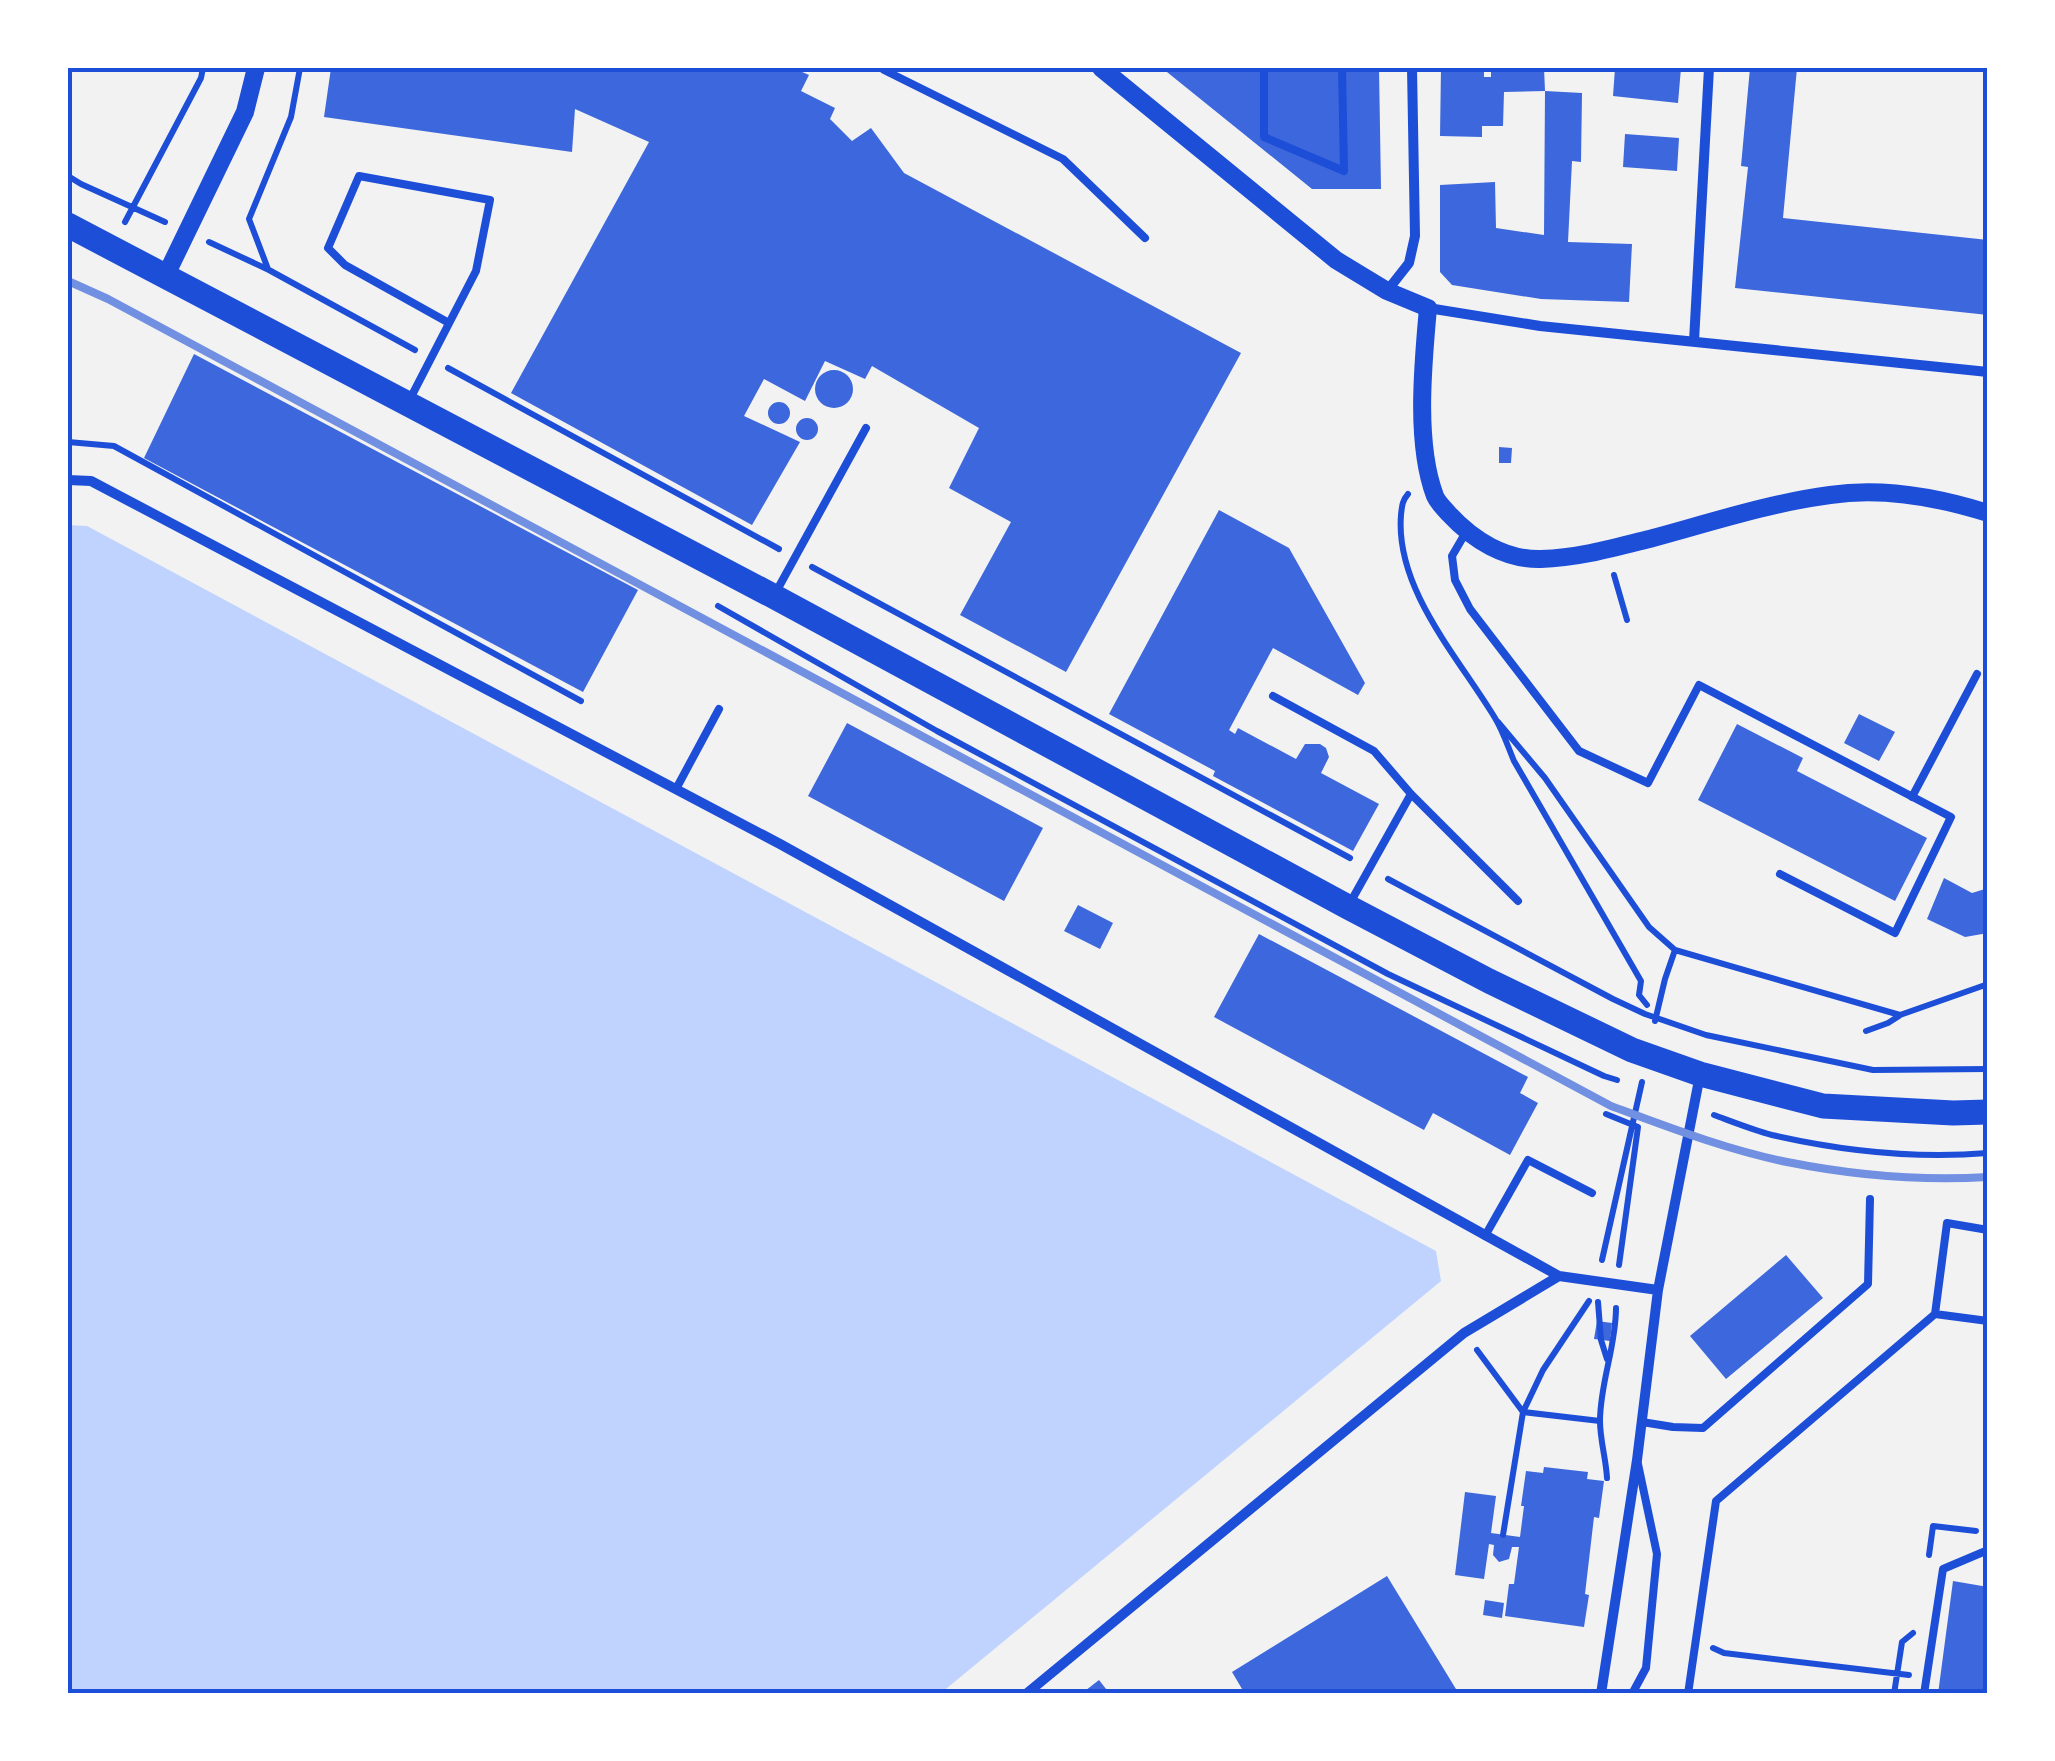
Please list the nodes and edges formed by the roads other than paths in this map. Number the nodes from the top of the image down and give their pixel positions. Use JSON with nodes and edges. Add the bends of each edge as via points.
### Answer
{"nodes":[{"id":1,"x":256,"y":68,"type":"edge"},
{"id":2,"x":1101,"y":68,"type":"edge"},
{"id":3,"x":1264,"y":68,"type":"edge"},
{"id":4,"x":1342,"y":68,"type":"edge"},
{"id":5,"x":1412,"y":68,"type":"edge"},
{"id":6,"x":1709,"y":68,"type":"edge"},
{"id":7,"x":884,"y":70,"type":"edge"},
{"id":8,"x":68,"y":225,"type":"edge"},
{"id":9,"x":1144,"y":238,"type":"dead end"},
{"id":10,"x":166,"y":275,"type":"junction"},
{"id":11,"x":1387,"y":291,"type":"junction"},
{"id":12,"x":1428,"y":308,"type":"junction"},
{"id":13,"x":448,"y":322,"type":"junction"},
{"id":14,"x":1694,"y":341,"type":"junction"},
{"id":15,"x":1988,"y":372,"type":"edge"},
{"id":16,"x":408,"y":403,"type":"junction"},
{"id":17,"x":866,"y":428,"type":"dead end"},
{"id":18,"x":68,"y":480,"type":"edge"},
{"id":19,"x":1988,"y":513,"type":"edge"},
{"id":20,"x":1466,"y":532,"type":"junction"},
{"id":21,"x":774,"y":596,"type":"junction"},
{"id":22,"x":1977,"y":674,"type":"dead end"},
{"id":23,"x":1273,"y":696,"type":"dead end"},
{"id":24,"x":719,"y":709,"type":"dead end"},
{"id":25,"x":676,"y":789,"type":"junction"},
{"id":26,"x":1411,"y":794,"type":"junction"},
{"id":27,"x":1912,"y":797,"type":"junction"},
{"id":28,"x":1780,"y":874,"type":"dead end"},
{"id":29,"x":1518,"y":901,"type":"dead end"},
{"id":30,"x":1348,"y":907,"type":"junction"},
{"id":31,"x":1700,"y":1074,"type":"junction"},
{"id":32,"x":1988,"y":1112,"type":"edge"},
{"id":33,"x":1592,"y":1193,"type":"dead end"},
{"id":34,"x":1870,"y":1199,"type":"dead end"},
{"id":35,"x":1988,"y":1230,"type":"edge"},
{"id":36,"x":1486,"y":1236,"type":"junction"},
{"id":37,"x":1558,"y":1276,"type":"junction"},
{"id":38,"x":1658,"y":1290,"type":"junction"},
{"id":39,"x":1935,"y":1314,"type":"junction"},
{"id":40,"x":1988,"y":1321,"type":"edge"},
{"id":41,"x":1642,"y":1422,"type":"junction"},
{"id":42,"x":1637,"y":1460,"type":"junction"},
{"id":43,"x":1988,"y":1550,"type":"edge"},
{"id":44,"x":1026,"y":1694,"type":"edge"},
{"id":45,"x":1601,"y":1694,"type":"edge"},
{"id":46,"x":1632,"y":1694,"type":"edge"},
{"id":47,"x":1688,"y":1694,"type":"edge"},
{"id":48,"x":1924,"y":1694,"type":"edge"}],
"edges":[{"from":1,"to":10,"type":"street","via":[[245,112]]},
{"from":2,"to":11,"type":"street","via":[[1336,260]]},
{"from":3,"to":4,"type":"lane","via":[[1264,137],[1344,171]]},
{"from":5,"to":11,"type":"street","via":[[1414,236],[1409,263]]},
{"from":6,"to":14,"type":"street"},
{"from":7,"to":9,"type":"lane","via":[[1063,159]]},
{"from":8,"to":10,"type":"main road"},
{"from":10,"to":16,"type":"main road"},
{"from":11,"to":12,"type":"street"},
{"from":12,"to":14,"type":"street"},
{"from":12,"to":20,"type":"street","via":[[1422,387],[1428,466],[1436,500]]},
{"from":13,"to":13,"type":"lane","via":[[476,271],[490,200],[359,176],[328,248],[345,266]]},
{"from":13,"to":16,"type":"lane"},
{"from":14,"to":15,"type":"street"},
{"from":16,"to":21,"type":"main road"},
{"from":17,"to":21,"type":"lane"},
{"from":18,"to":25,"type":"street","via":[[91,481]]},
{"from":19,"to":20,"type":"street","via":[[1909,495],[1834,494],[1606,550],[1539,559],[1496,551]]},
{"from":20,"to":27,"type":"lane","via":[[1452,556],[1455,580],[1580,751],[1648,782],[1698,685]]},
{"from":21,"to":30,"type":"main road"},
{"from":22,"to":27,"type":"lane"},
{"from":23,"to":26,"type":"lane","via":[[1374,751]]},
{"from":24,"to":25,"type":"lane"},
{"from":25,"to":36,"type":"street"},
{"from":26,"to":29,"type":"lane"},
{"from":26,"to":30,"type":"lane"},
{"from":27,"to":28,"type":"lane","via":[[1951,817],[1895,933]]},
{"from":30,"to":31,"type":"main road","via":[[1632,1050]]},
{"from":31,"to":32,"type":"main road","via":[[1823,1106]]},
{"from":31,"to":38,"type":"street"},
{"from":33,"to":36,"type":"lane","via":[[1528,1160]]},
{"from":34,"to":41,"type":"lane","via":[[1868,1284],[1703,1428]]},
{"from":35,"to":39,"type":"lane","via":[[1947,1224]]},
{"from":36,"to":37,"type":"street"},
{"from":37,"to":38,"type":"street"},
{"from":37,"to":44,"type":"street","via":[[1464,1333]]},
{"from":38,"to":41,"type":"street"},
{"from":39,"to":40,"type":"lane"},
{"from":39,"to":47,"type":"lane","via":[[1716,1501]]},
{"from":41,"to":42,"type":"street"},
{"from":42,"to":45,"type":"street"},
{"from":42,"to":46,"type":"lane","via":[[1657,1554],[1646,1668]]},
{"from":43,"to":48,"type":"lane","via":[[1943,1569]]}]}
